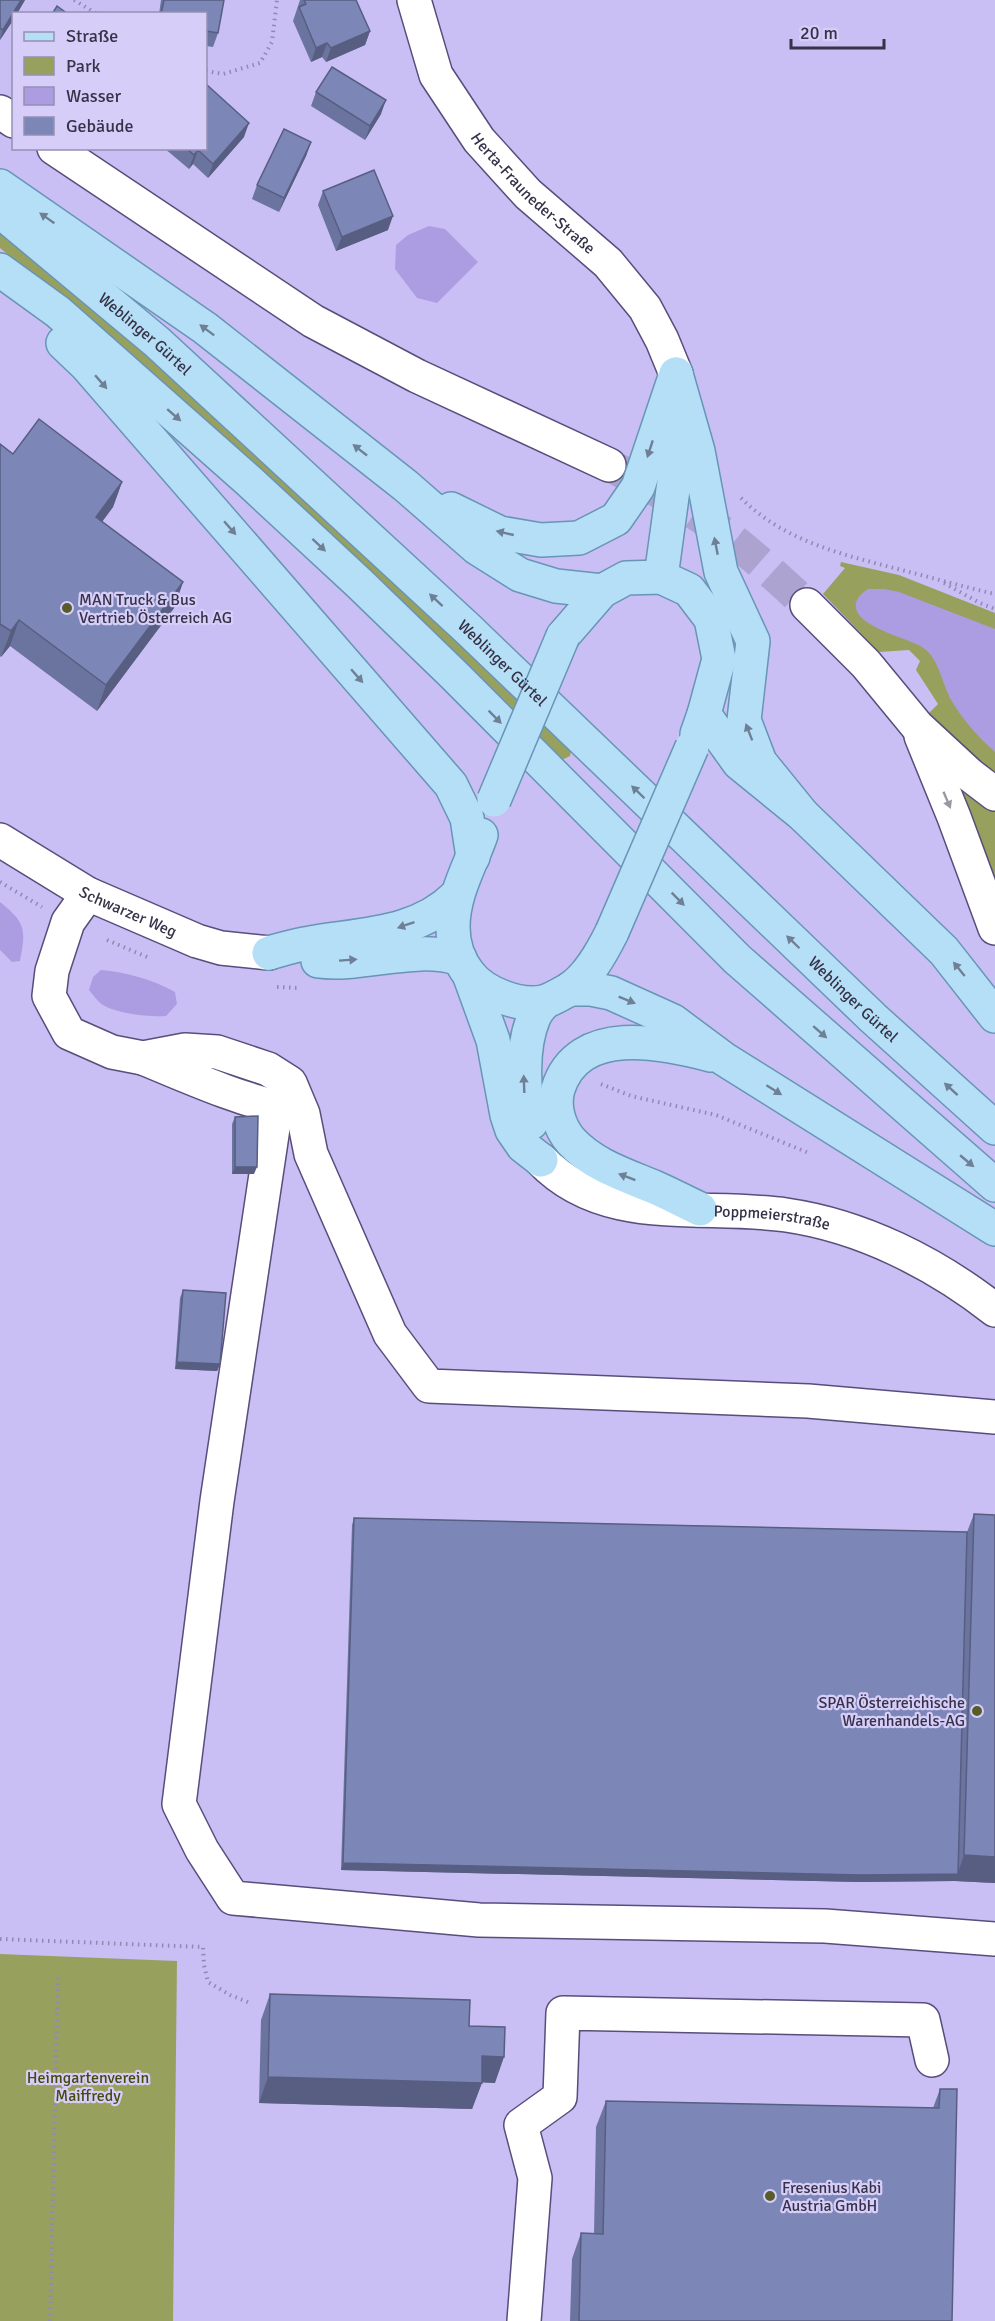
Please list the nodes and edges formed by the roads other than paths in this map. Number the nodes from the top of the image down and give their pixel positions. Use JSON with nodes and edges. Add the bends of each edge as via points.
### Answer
{"nodes":[{"id":1,"x":414,"y":0,"type":"edge"},
{"id":2,"x":57,"y":150,"type":"edge"},
{"id":3,"x":0,"y":186,"type":"edge"},
{"id":4,"x":0,"y":211,"type":"edge"},
{"id":5,"x":0,"y":270,"type":"edge"},
{"id":6,"x":0,"y":281,"type":"edge"},
{"id":7,"x":676,"y":374,"type":"junction"},
{"id":8,"x":609,"y":465,"type":"tunnel mouth"},
{"id":9,"x":406,"y":486,"type":"junction"},
{"id":10,"x":661,"y":577,"type":"junction"},
{"id":11,"x":602,"y":591,"type":"junction"},
{"id":12,"x":807,"y":604,"type":"tunnel mouth"},
{"id":13,"x":705,"y":714,"type":"junction"},
{"id":14,"x":917,"y":726,"type":"junction"},
{"id":15,"x":995,"y":794,"type":"edge"},
{"id":16,"x":803,"y":815,"type":"junction"},
{"id":17,"x":0,"y":840,"type":"edge"},
{"id":18,"x":473,"y":857,"type":"junction"},
{"id":19,"x":88,"y":894,"type":"junction"},
{"id":20,"x":456,"y":896,"type":"junction"},
{"id":21,"x":995,"y":928,"type":"edge"},
{"id":22,"x":269,"y":952,"type":"junction"},
{"id":23,"x":465,"y":967,"type":"junction"},
{"id":24,"x":557,"y":995,"type":"junction"},
{"id":25,"x":995,"y":1016,"type":"edge"},
{"id":26,"x":724,"y":1059,"type":"junction"},
{"id":27,"x":290,"y":1111,"type":"junction"},
{"id":28,"x":995,"y":1128,"type":"edge"},
{"id":29,"x":541,"y":1160,"type":"junction"},
{"id":30,"x":995,"y":1185,"type":"edge"},
{"id":31,"x":700,"y":1209,"type":"junction"},
{"id":32,"x":995,"y":1229,"type":"edge"},
{"id":33,"x":995,"y":1310,"type":"edge"},
{"id":34,"x":995,"y":1417,"type":"edge"},
{"id":35,"x":995,"y":1939,"type":"edge"},
{"id":36,"x":932,"y":2061,"type":"dead end"},
{"id":37,"x":524,"y":2321,"type":"edge"}],
"edges":[{"from":1,"to":7,"type":"street","name":"Herta-Frauneder-Straße","via":[[436,75],[479,140],[528,194],[608,263],[645,308]]},
{"from":2,"to":8,"type":"street","via":[[313,321],[417,376]]},
{"from":9,"to":3,"type":"main road","one_way":true,"via":[[206,328]]},
{"from":28,"to":4,"type":"main road","name":"Weblinger Gürtel","one_way":true,"via":[[873,1018],[468,629],[183,366]]},
{"from":5,"to":30,"type":"main road","one_way":true,"via":[[58,312],[249,481],[446,668],[737,959]]},
{"from":6,"to":18,"type":"main road","one_way":true,"via":[[86,365],[451,785],[467,818]]},
{"from":7,"to":9,"type":"main road","one_way":true,"via":[[638,487],[615,519],[579,538],[540,540],[500,533]]},
{"from":7,"to":10,"type":"main road","via":[[680,417]]},
{"from":16,"to":7,"type":"main road","one_way":true,"via":[[760,762],[744,720],[753,641],[721,572],[698,452]]},
{"from":9,"to":11,"type":"main road","via":[[477,548],[519,575],[556,586]]},
{"from":10,"to":11,"type":"main road","via":[[626,578]]},
{"from":10,"to":13,"type":"main road","via":[[689,590],[711,619],[719,658]]},
{"from":11,"to":18,"type":"main road","bridge":true,"via":[[563,636]]},
{"from":12,"to":14,"type":"street","via":[[866,664]]},
{"from":13,"to":16,"type":"main road","via":[[739,763]]},
{"from":13,"to":24,"type":"main road","bridge":true,"via":[[612,932],[592,965]]},
{"from":14,"to":15,"type":"street"},
{"from":14,"to":21,"type":"street","one_way":true},
{"from":25,"to":16,"type":"main road","one_way":true,"via":[[944,951]]},
{"from":17,"to":19,"type":"street","name":"Schwarzer Weg"},
{"from":18,"to":20,"type":"main road"},
{"from":19,"to":22,"type":"street","name":"Schwarzer Weg","via":[[197,941],[221,948]]},
{"from":19,"to":27,"type":"street","via":[[68,922],[52,971],[50,996],[69,1033],[112,1052],[143,1058],[185,1050],[216,1052],[268,1069],[290,1083]]},
{"from":20,"to":22,"type":"main road","one_way":true,"via":[[429,917],[385,932]]},
{"from":20,"to":23,"type":"main road","via":[[456,951]]},
{"from":22,"to":23,"type":"main road","one_way":true,"via":[[322,962],[442,955]]},
{"from":23,"to":24,"type":"main road","via":[[499,995],[518,1001]]},
{"from":23,"to":29,"type":"main road","via":[[493,1040],[512,1130],[523,1146]]},
{"from":24,"to":26,"type":"main road","one_way":true,"via":[[591,989],[611,993],[674,1021]]},
{"from":29,"to":24,"type":"main road","one_way":true,"via":[[523,1080],[534,1017]]},
{"from":31,"to":26,"type":"main road","one_way":true,"via":[[618,1174],[587,1155],[558,1120],[557,1091],[573,1064],[605,1045],[660,1043]]},
{"from":26,"to":32,"type":"main road","one_way":true},
{"from":27,"to":34,"type":"street","via":[[390,1334],[429,1386],[808,1401]]},
{"from":27,"to":35,"type":"street","via":[[217,1501],[179,1804],[233,1898],[479,1920],[825,1926]]},
{"from":29,"to":31,"type":"street","name":"Poppmeierstraße","via":[[577,1190],[600,1199],[657,1208]]},
{"from":31,"to":33,"type":"street","name":"Poppmeierstraße","via":[[747,1211],[828,1224],[886,1244],[942,1272]]},
{"from":36,"to":37,"type":"street","via":[[923,2020],[563,2013],[560,2097],[521,2125],[535,2178]]}]}
